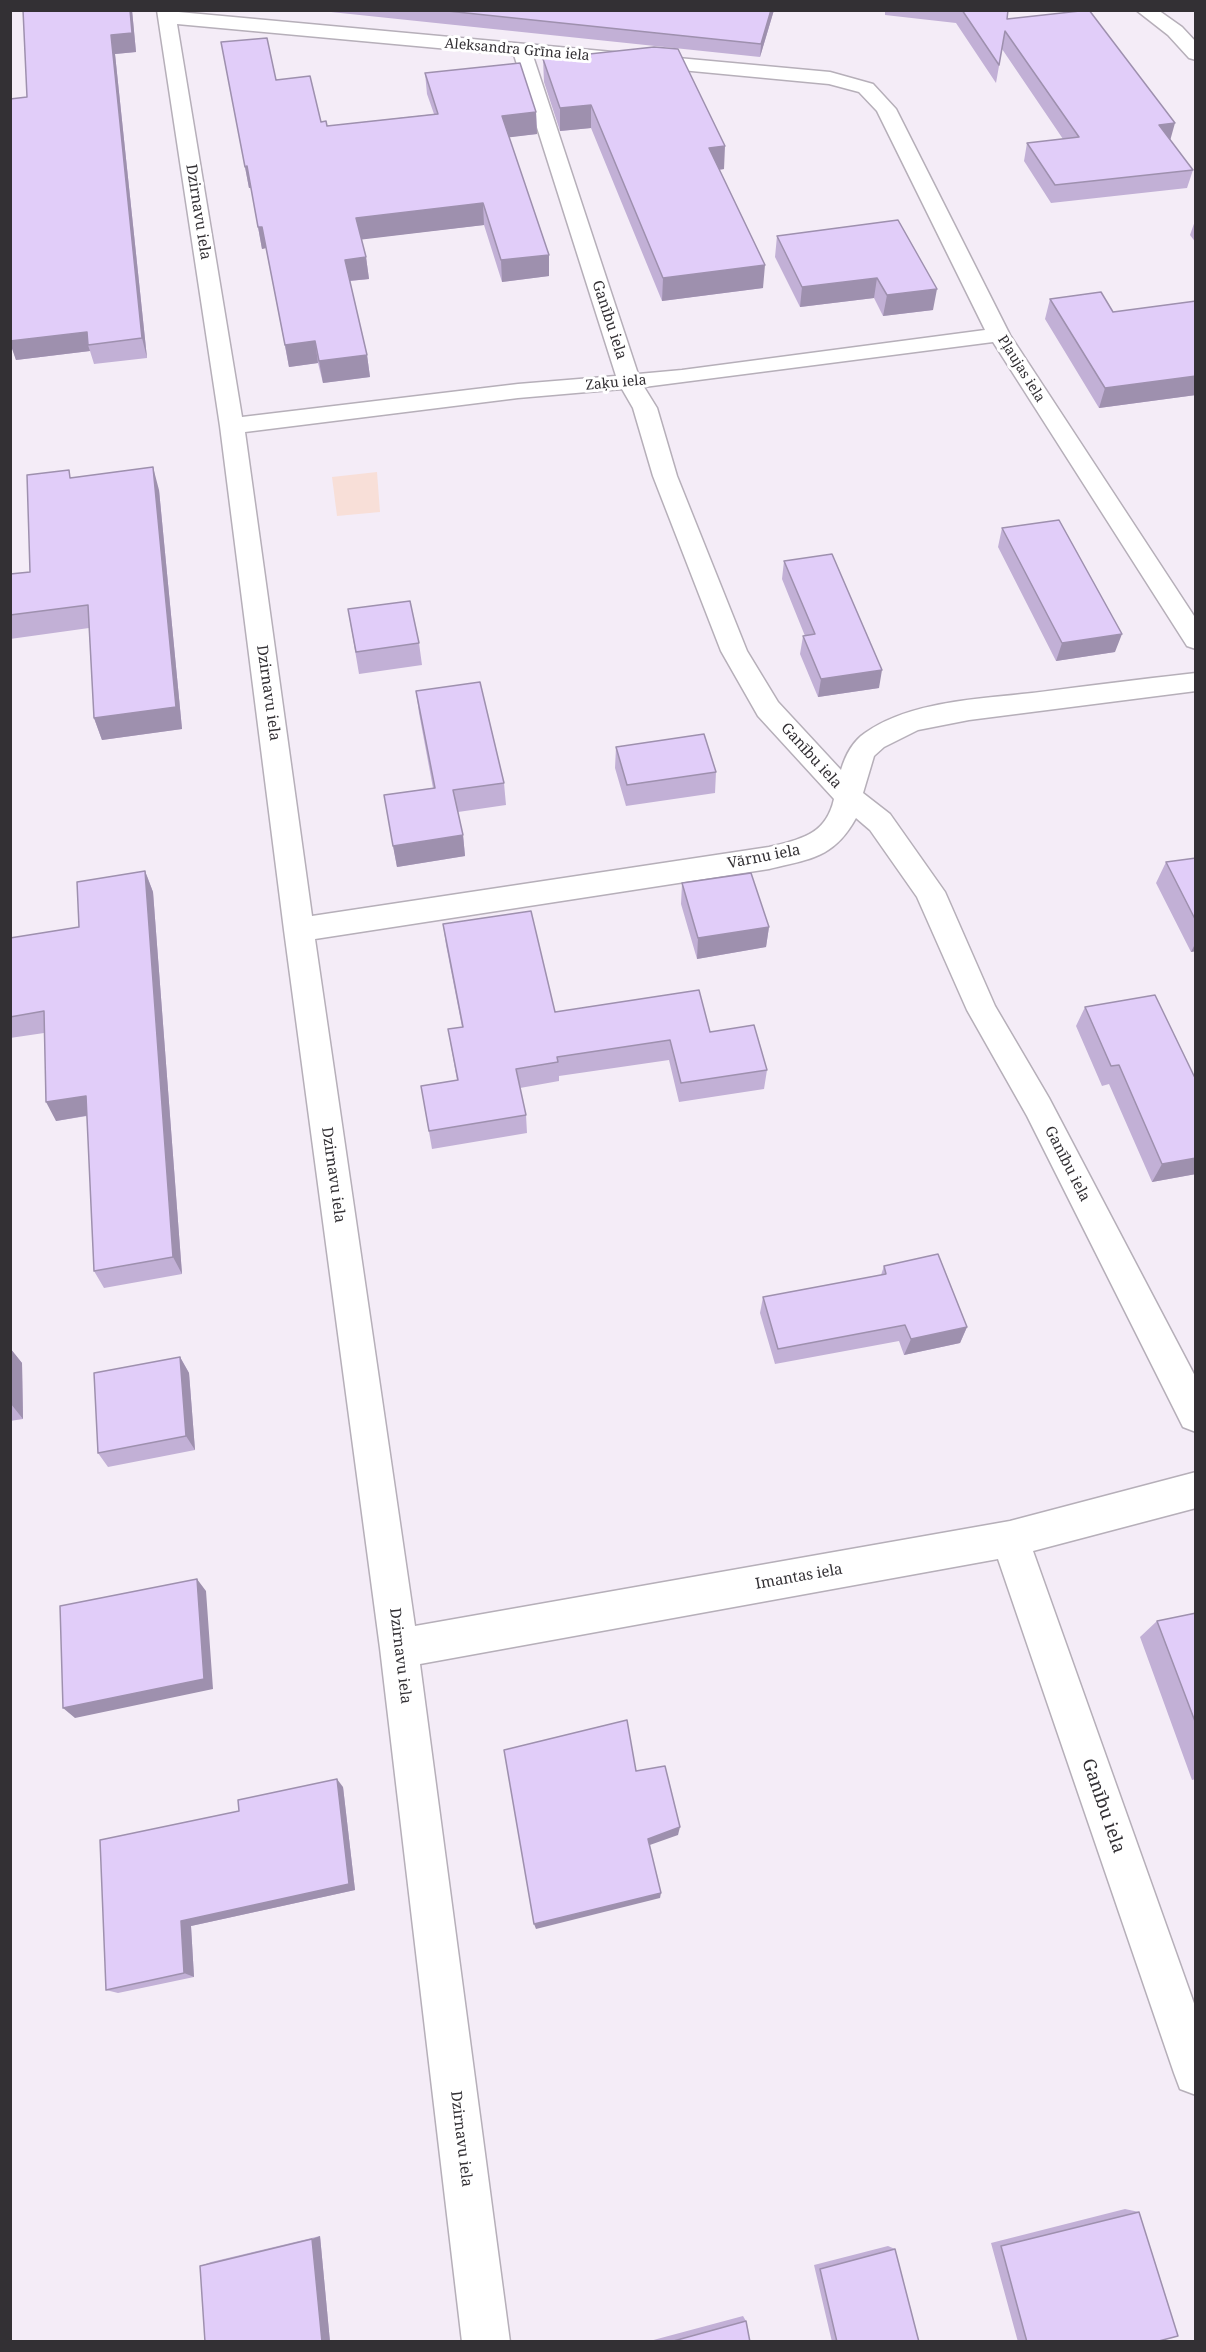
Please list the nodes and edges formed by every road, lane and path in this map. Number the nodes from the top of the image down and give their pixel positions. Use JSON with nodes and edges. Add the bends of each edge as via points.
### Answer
{"nodes":[{"id":1,"x":1145,"y":10,"type":"edge"},
{"id":2,"x":167,"y":14,"type":"edge"},
{"id":3,"x":522,"y":51,"type":"junction"},
{"id":4,"x":1196,"y":54,"type":"edge"},
{"id":5,"x":866,"y":88,"type":"joint"},
{"id":6,"x":999,"y":335,"type":"junction"},
{"id":7,"x":629,"y":381,"type":"junction"},
{"id":8,"x":232,"y":426,"type":"junction"},
{"id":9,"x":1196,"y":640,"type":"edge"},
{"id":10,"x":1196,"y":682,"type":"edge"},
{"id":11,"x":848,"y":796,"type":"junction"},
{"id":12,"x":299,"y":930,"type":"junction"},
{"id":13,"x":1196,"y":1415,"type":"edge"},
{"id":14,"x":1196,"y":1490,"type":"edge"},
{"id":15,"x":1010,"y":1539,"type":"junction"},
{"id":16,"x":399,"y":1648,"type":"junction"},
{"id":17,"x":1196,"y":2073,"type":"edge"},
{"id":18,"x":486,"y":2342,"type":"edge"}],
"edges":[{"from":1,"to":4,"type":"street","via":[[1175,31]]},
{"from":2,"to":3,"type":"street","name":"Aleksandra Grīna iela"},
{"from":2,"to":8,"type":"street","name":"Dzirnavu iela"},
{"from":3,"to":5,"type":"street","name":"Aleksandra Grīna iela","via":[[830,78]]},
{"from":3,"to":7,"type":"street","name":"Ganību iela"},
{"from":5,"to":6,"type":"street","name":"Pļaujas iela","via":[[886,109]]},
{"from":6,"to":7,"type":"street","name":"Zaķu iela"},
{"from":6,"to":9,"type":"street","name":"Pļaujas iela"},
{"from":7,"to":8,"type":"street","name":"Zaķu iela"},
{"from":7,"to":11,"type":"street","name":"Ganību iela","via":[[645,408],[665,476],[734,651],[768,709]]},
{"from":8,"to":12,"type":"street","name":"Dzirnavu iela"},
{"from":10,"to":11,"type":"street","name":"Vārnu iela","via":[[968,711],[893,729],[871,741],[857,761]]},
{"from":11,"to":12,"type":"street","name":"Vārnu iela","via":[[839,824],[827,838],[808,848],[769,858]]},
{"from":11,"to":13,"type":"street","name":"Ganību iela","via":[[880,822],[930,892],[982,1010],[1038,1107]]},
{"from":12,"to":16,"type":"street","name":"Dzirnavu iela"},
{"from":14,"to":15,"type":"street","name":"Imantas iela"},
{"from":15,"to":16,"type":"street","name":"Imantas iela"},
{"from":15,"to":17,"type":"street","name":"Ganību iela"},
{"from":16,"to":18,"type":"street","name":"Dzirnavu iela"}]}
